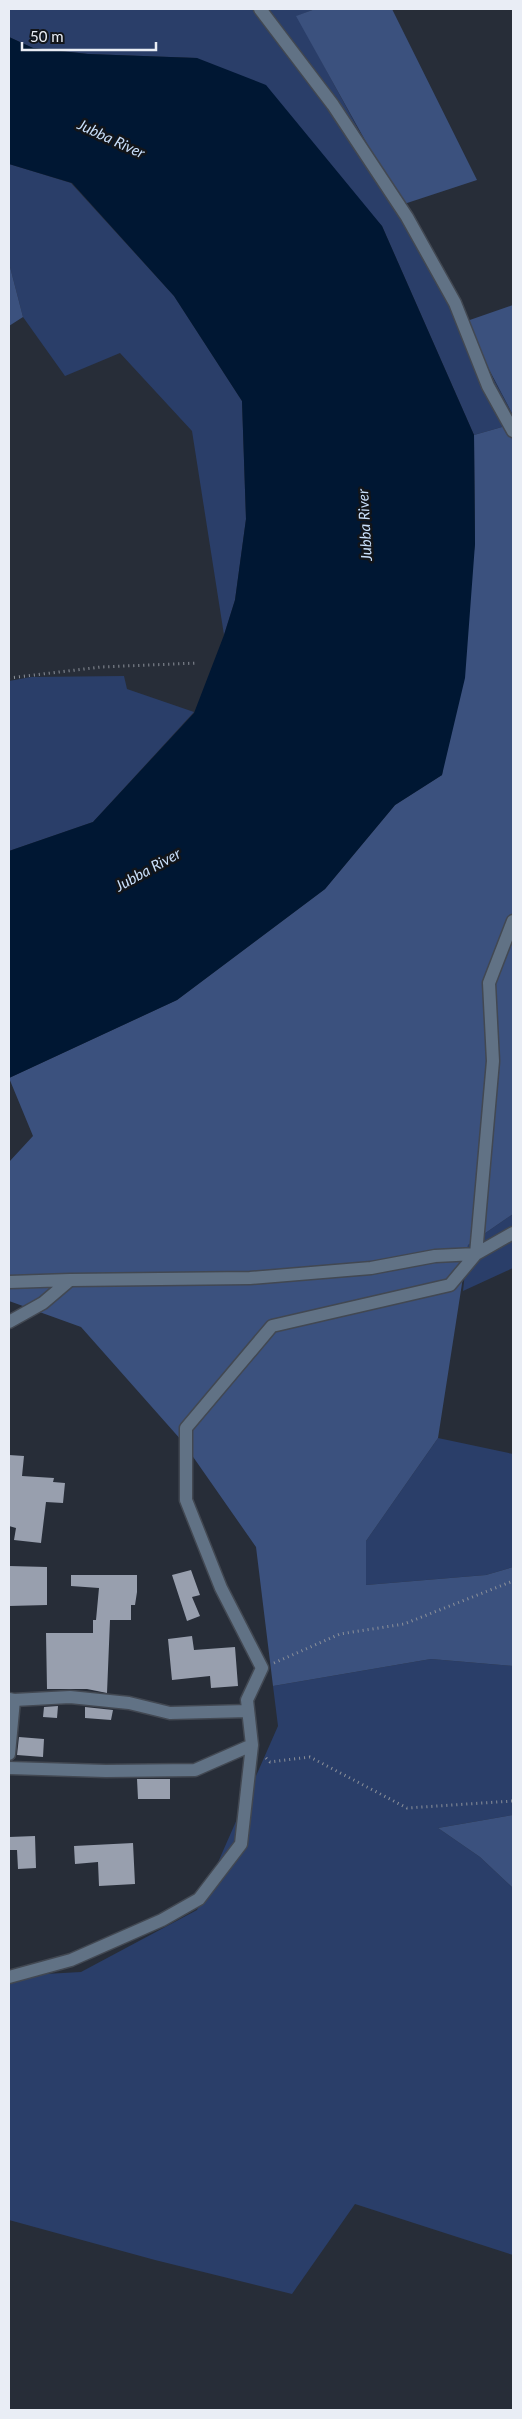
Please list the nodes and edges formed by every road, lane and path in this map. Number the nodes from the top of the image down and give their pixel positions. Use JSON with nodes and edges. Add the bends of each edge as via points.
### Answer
{"nodes":[{"id":1,"x":260,"y":9,"type":"edge"},
{"id":2,"x":513,"y":431,"type":"edge"},
{"id":3,"x":198,"y":663,"type":"dead end"},
{"id":4,"x":9,"y":678,"type":"edge"},
{"id":5,"x":513,"y":921,"type":"edge"},
{"id":6,"x":513,"y":1233,"type":"edge"},
{"id":7,"x":476,"y":1254,"type":"junction"},
{"id":8,"x":70,"y":1280,"type":"junction"},
{"id":9,"x":9,"y":1282,"type":"edge"},
{"id":10,"x":9,"y":1322,"type":"edge"},
{"id":11,"x":513,"y":1581,"type":"edge"},
{"id":12,"x":262,"y":1668,"type":"junction"},
{"id":13,"x":11,"y":1700,"type":"edge"},
{"id":14,"x":248,"y":1712,"type":"junction"},
{"id":15,"x":252,"y":1746,"type":"junction"},
{"id":16,"x":9,"y":1754,"type":"edge"},
{"id":17,"x":9,"y":1768,"type":"edge"},
{"id":18,"x":513,"y":1801,"type":"edge"},
{"id":19,"x":9,"y":1977,"type":"edge"}],
"edges":[{"from":1,"to":2,"type":"street","via":[[334,105],[407,217],[455,302],[488,386]]},
{"from":3,"to":4,"type":"path","via":[[101,667]]},
{"from":5,"to":7,"type":"street","via":[[489,983],[493,1061]]},
{"from":6,"to":7,"type":"street"},
{"from":7,"to":8,"type":"street","via":[[435,1256],[371,1268],[250,1278]]},
{"from":7,"to":12,"type":"street","via":[[450,1285],[272,1326],[186,1428],[186,1500],[221,1588]]},
{"from":8,"to":9,"type":"street"},
{"from":8,"to":10,"type":"street","via":[[43,1303]]},
{"from":11,"to":12,"type":"path","via":[[404,1624],[340,1634]]},
{"from":12,"to":14,"type":"street","via":[[247,1700]]},
{"from":13,"to":14,"type":"street","via":[[70,1696],[129,1703],[170,1713]]},
{"from":13,"to":16,"type":"street"},
{"from":14,"to":15,"type":"street"},
{"from":15,"to":17,"type":"street","via":[[195,1770]]},
{"from":15,"to":18,"type":"path","via":[[270,1762],[310,1757],[407,1808]]},
{"from":15,"to":19,"type":"street","via":[[241,1844],[199,1899],[162,1920],[72,1960]]}]}
